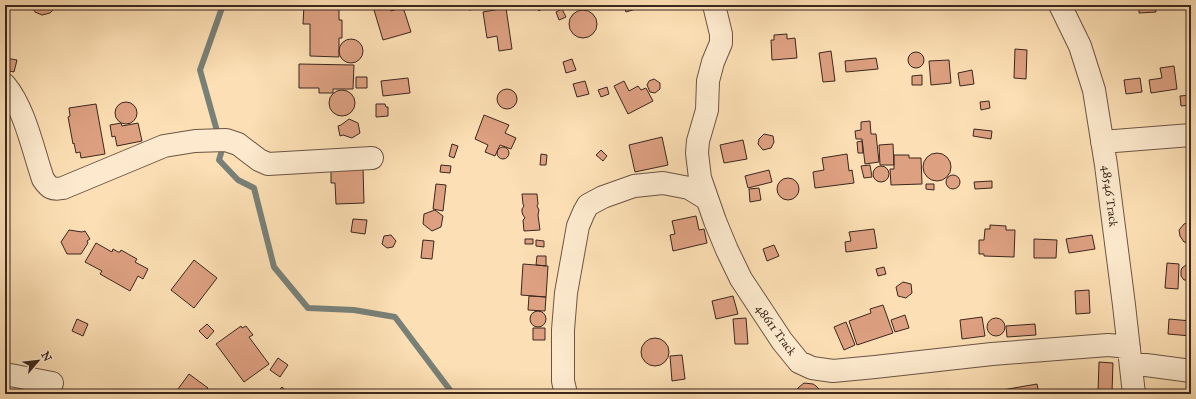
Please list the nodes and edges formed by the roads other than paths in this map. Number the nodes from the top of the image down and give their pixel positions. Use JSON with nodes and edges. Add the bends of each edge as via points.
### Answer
{"nodes":[{"id":1,"x":714,"y":5,"type":"edge"},
{"id":2,"x":1060,"y":5,"type":"edge"},
{"id":3,"x":5,"y":85,"type":"edge"},
{"id":4,"x":1191,"y":135,"type":"edge"},
{"id":5,"x":1102,"y":142,"type":"junction"},
{"id":6,"x":372,"y":158,"type":"dead end"},
{"id":7,"x":707,"y":199,"type":"junction"},
{"id":8,"x":1130,"y":355,"type":"junction"},
{"id":9,"x":1191,"y":371,"type":"edge"},
{"id":10,"x":5,"y":374,"type":"edge"},
{"id":11,"x":52,"y":383,"type":"dead end"},
{"id":12,"x":566,"y":394,"type":"edge"},
{"id":13,"x":1134,"y":394,"type":"edge"}],
"edges":[{"from":1,"to":7,"type":"street","name":"48611 Track","via":[[721,42],[708,81],[707,110],[696,154]]},
{"from":2,"to":5,"type":"street","name":"48546 Track","via":[[1080,46],[1094,90]]},
{"from":3,"to":6,"type":"street","via":[[21,114],[43,180],[48,186],[56,189],[164,146],[194,141],[226,140],[238,144],[268,164]]},
{"from":4,"to":5,"type":"street"},
{"from":5,"to":8,"type":"street","name":"48546 Track"},
{"from":7,"to":8,"type":"street","name":"48611 Track","via":[[741,279],[782,341],[799,362],[812,368],[833,371],[1000,353],[1108,345]]},
{"from":7,"to":12,"type":"street","via":[[689,188],[663,183],[634,186],[588,205],[578,226],[566,293],[563,345],[563,381]]},
{"from":8,"to":9,"type":"street","name":"48611 Track"},
{"from":8,"to":13,"type":"street","name":"48546 Track"},
{"from":10,"to":11,"type":"street"}]}
